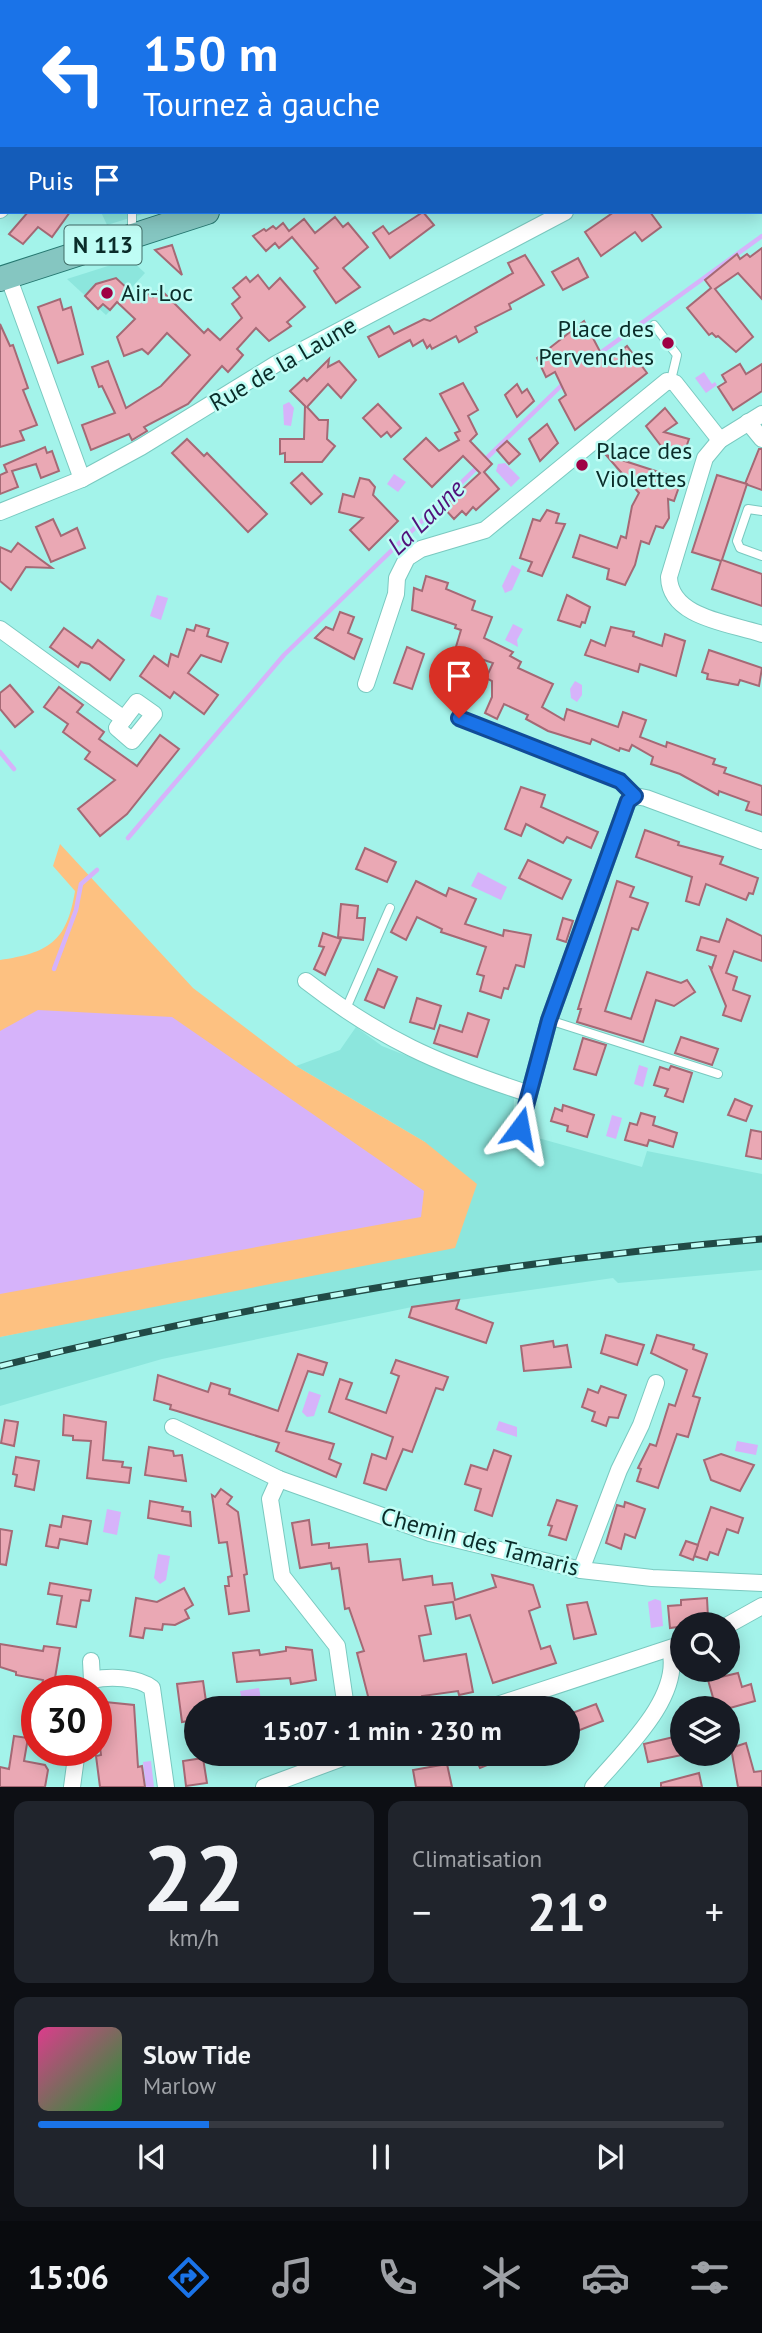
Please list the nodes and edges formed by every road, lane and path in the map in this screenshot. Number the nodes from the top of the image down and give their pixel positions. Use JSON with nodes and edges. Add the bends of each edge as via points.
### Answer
{"nodes":[{"id":1,"x":194,"y":214,"type":"edge"},
{"id":2,"x":561,"y":214,"type":"edge"},
{"id":3,"x":132,"y":224,"type":"edge"},
{"id":4,"x":4,"y":277,"type":"edge"},
{"id":5,"x":654,"y":325,"type":"dead end"},
{"id":6,"x":671,"y":380,"type":"junction"},
{"id":7,"x":755,"y":418,"type":"edge"},
{"id":8,"x":762,"y":439,"type":"edge"},
{"id":9,"x":720,"y":440,"type":"junction"},
{"id":10,"x":82,"y":478,"type":"junction"},
{"id":11,"x":762,"y":511,"type":"edge"},
{"id":12,"x":0,"y":512,"type":"edge"},
{"id":13,"x":762,"y":556,"type":"edge"},
{"id":14,"x":0,"y":629,"type":"edge"},
{"id":15,"x":762,"y":634,"type":"edge"},
{"id":16,"x":366,"y":684,"type":"dead end"},
{"id":17,"x":459,"y":718,"type":"dead end"},
{"id":18,"x":124,"y":719,"type":"dead end"},
{"id":19,"x":635,"y":796,"type":"junction"},
{"id":20,"x":762,"y":841,"type":"edge"},
{"id":21,"x":390,"y":908,"type":"dead end"},
{"id":22,"x":306,"y":981,"type":"dead end"},
{"id":23,"x":345,"y":1011,"type":"junction"},
{"id":24,"x":549,"y":1020,"type":"junction"},
{"id":25,"x":718,"y":1074,"type":"dead end"},
{"id":26,"x":527,"y":1093,"type":"junction"},
{"id":27,"x":520,"y":1128,"type":"dead end"},
{"id":28,"x":656,"y":1383,"type":"dead end"},
{"id":29,"x":173,"y":1427,"type":"dead end"},
{"id":30,"x":279,"y":1479,"type":"junction"},
{"id":31,"x":582,"y":1570,"type":"junction"},
{"id":32,"x":762,"y":1583,"type":"edge"},
{"id":33,"x":762,"y":1606,"type":"edge"},
{"id":34,"x":740,"y":1618,"type":"edge"},
{"id":35,"x":670,"y":1648,"type":"edge"},
{"id":36,"x":91,"y":1661,"type":"dead end"},
{"id":37,"x":670,"y":1670,"type":"edge"},
{"id":38,"x":90,"y":1675,"type":"edge"},
{"id":39,"x":112,"y":1683,"type":"edge"},
{"id":40,"x":344,"y":1696,"type":"edge"},
{"id":41,"x":524,"y":1696,"type":"edge"},
{"id":42,"x":75,"y":1766,"type":"edge"},
{"id":43,"x":320,"y":1766,"type":"edge"},
{"id":44,"x":72,"y":1787,"type":"edge"},
{"id":45,"x":166,"y":1787,"type":"edge"},
{"id":46,"x":264,"y":1787,"type":"edge"},
{"id":47,"x":593,"y":1787,"type":"edge"}],
"edges":[{"from":1,"to":3,"type":"main road","number":"N 113"},
{"from":2,"to":10,"type":"street","name":"Rue de la Laune","via":[[276,364]]},
{"from":3,"to":4,"type":"main road","number":"N 113"},
{"from":4,"to":10,"type":"street"},
{"from":5,"to":6,"type":"lane","via":[[677,355]]},
{"from":6,"to":9,"type":"street"},
{"from":6,"to":16,"type":"street","via":[[485,530],[421,549],[407,558]]},
{"from":7,"to":8,"type":"street"},
{"from":7,"to":9,"type":"street"},
{"from":9,"to":15,"type":"street","via":[[705,458],[672,563],[669,590],[682,607]]},
{"from":10,"to":12,"type":"street","name":"Rue de la Laune"},
{"from":11,"to":13,"type":"lane","via":[[748,509],[737,541],[740,548]]},
{"from":14,"to":18,"type":"street"},
{"from":17,"to":19,"type":"lane","via":[[620,781]]},
{"from":19,"to":20,"type":"street"},
{"from":19,"to":24,"type":"street","via":[[628,801]]},
{"from":21,"to":23,"type":"lane"},
{"from":22,"to":23,"type":"street"},
{"from":23,"to":26,"type":"street","via":[[415,1052]]},
{"from":24,"to":25,"type":"lane"},
{"from":24,"to":26,"type":"street"},
{"from":26,"to":27,"type":"street"},
{"from":28,"to":31,"type":"street"},
{"from":29,"to":30,"type":"street","name":"Chemin des Tamaris"},
{"from":30,"to":31,"type":"street","name":"Chemin des Tamaris","via":[[417,1530]]},
{"from":30,"to":40,"type":"street","via":[[270,1499],[282,1577],[337,1646]]},
{"from":31,"to":32,"type":"street","name":"Chemin des Tamaris"},
{"from":33,"to":34,"type":"street"},
{"from":35,"to":41,"type":"street"},
{"from":36,"to":38,"type":"street"},
{"from":37,"to":47,"type":"street","via":[[663,1699],[643,1730]]},
{"from":39,"to":45,"type":"street","via":[[143,1681],[152,1688]]},
{"from":42,"to":44,"type":"street"},
{"from":43,"to":46,"type":"street"}]}
